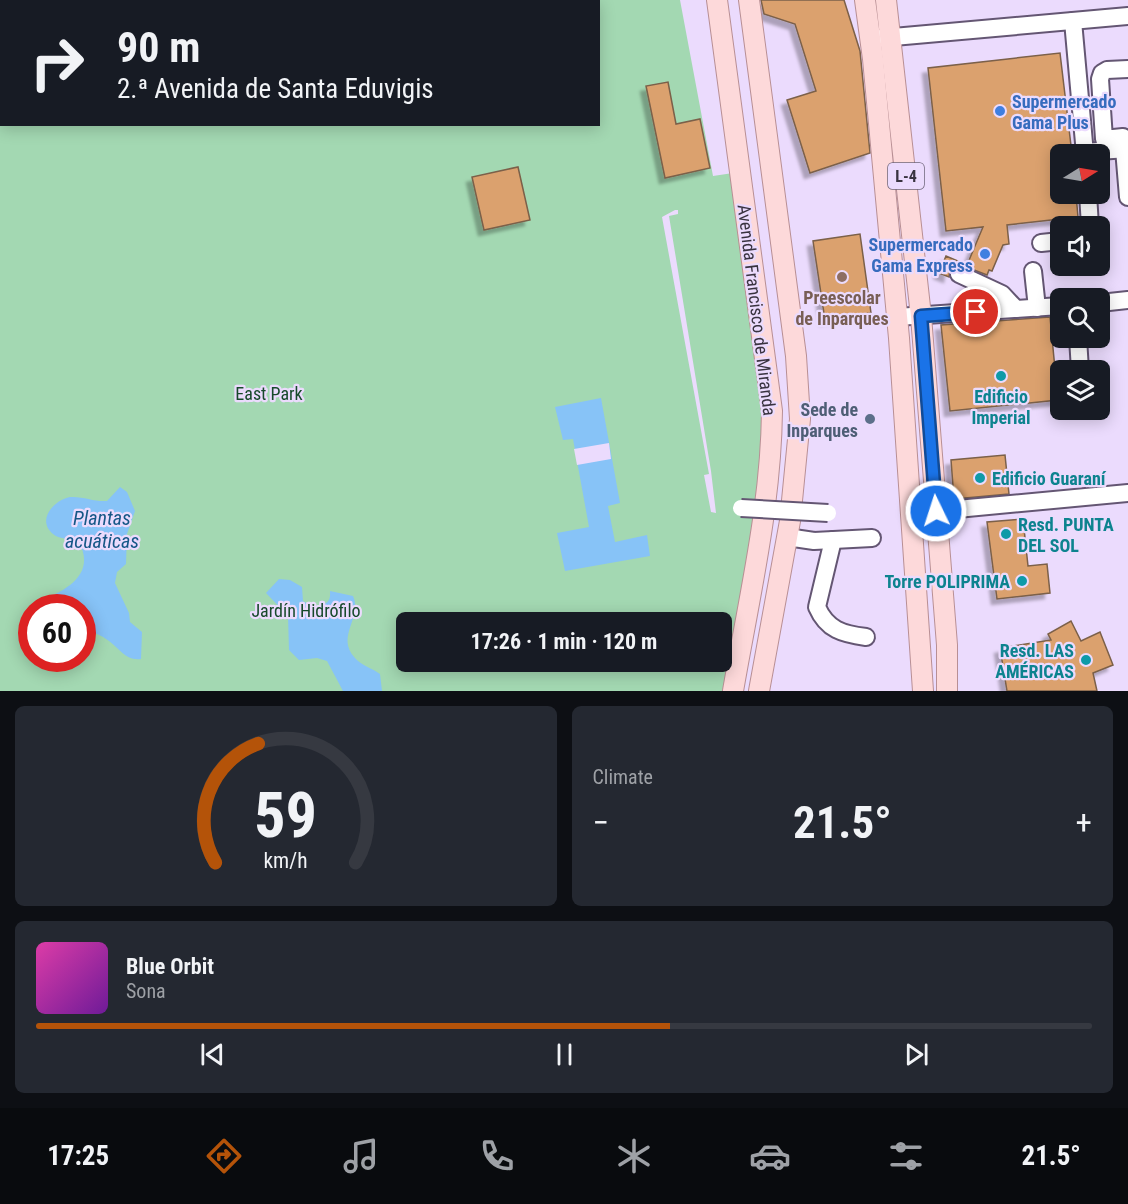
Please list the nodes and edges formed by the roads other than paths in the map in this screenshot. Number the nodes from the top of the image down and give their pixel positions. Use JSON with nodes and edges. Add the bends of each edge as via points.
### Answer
{"nodes":[{"id":1,"x":717,"y":0,"type":"edge"},
{"id":2,"x":748,"y":0,"type":"edge"},
{"id":3,"x":865,"y":0,"type":"edge"},
{"id":4,"x":886,"y":0,"type":"edge"},
{"id":5,"x":1128,"y":16,"type":"edge"},
{"id":6,"x":1073,"y":21,"type":"junction"},
{"id":7,"x":881,"y":38,"type":"junction"},
{"id":8,"x":1128,"y":69,"type":"edge"},
{"id":9,"x":1084,"y":144,"type":"edge"},
{"id":10,"x":1126,"y":149,"type":"edge"},
{"id":11,"x":1110,"y":151,"type":"edge"},
{"id":12,"x":1128,"y":191,"type":"edge"},
{"id":13,"x":1128,"y":197,"type":"edge"},
{"id":14,"x":1050,"y":242,"type":"edge"},
{"id":15,"x":1041,"y":243,"type":"dead end"},
{"id":16,"x":1033,"y":271,"type":"dead end"},
{"id":17,"x":959,"y":273,"type":"dead end"},
{"id":18,"x":1128,"y":300,"type":"edge"},
{"id":19,"x":1110,"y":302,"type":"edge"},
{"id":20,"x":1050,"y":307,"type":"edge"},
{"id":21,"x":1037,"y":308,"type":"junction"},
{"id":22,"x":1016,"y":309,"type":"junction"},
{"id":23,"x":921,"y":316,"type":"junction"},
{"id":24,"x":897,"y":317,"type":"junction"},
{"id":25,"x":1128,"y":493,"type":"edge"},
{"id":26,"x":741,"y":508,"type":"dead end"},
{"id":27,"x":936,"y":511,"type":"junction"},
{"id":28,"x":828,"y":513,"type":"dead end"},
{"id":29,"x":787,"y":537,"type":"junction"},
{"id":30,"x":872,"y":538,"type":"dead end"},
{"id":31,"x":833,"y":540,"type":"junction"},
{"id":32,"x":866,"y":637,"type":"dead end"},
{"id":33,"x":733,"y":691,"type":"edge"},
{"id":34,"x":759,"y":691,"type":"edge"},
{"id":35,"x":923,"y":691,"type":"edge"},
{"id":36,"x":947,"y":691,"type":"edge"}],
"edges":[{"from":1,"to":33,"type":"main road","name":"Avenida Francisco de Miranda","via":[[772,411],[768,492]]},
{"from":2,"to":29,"type":"main road","name":"Avenida Francisco de Miranda","via":[[797,377],[798,462]]},
{"from":3,"to":7,"type":"main road","number":"L-4"},
{"from":4,"to":7,"type":"main road","number":"L-4"},
{"from":5,"to":6,"type":"street"},
{"from":6,"to":7,"type":"street"},
{"from":6,"to":9,"type":"street"},
{"from":7,"to":23,"type":"main road","number":"L-4"},
{"from":7,"to":24,"type":"main road","number":"L-4"},
{"from":8,"to":10,"type":"street","via":[[1107,70],[1100,79],[1104,139],[1123,137]]},
{"from":10,"to":11,"type":"street"},
{"from":10,"to":12,"type":"street"},
{"from":12,"to":13,"type":"street"},
{"from":14,"to":15,"type":"street"},
{"from":16,"to":21,"type":"street"},
{"from":17,"to":22,"type":"street","via":[[1002,294]]},
{"from":18,"to":19,"type":"street"},
{"from":20,"to":21,"type":"street"},
{"from":21,"to":22,"type":"street"},
{"from":22,"to":23,"type":"street"},
{"from":23,"to":24,"type":"street"},
{"from":23,"to":27,"type":"main road","number":"L-4"},
{"from":24,"to":35,"type":"main road","number":"L-4"},
{"from":25,"to":27,"type":"street"},
{"from":26,"to":28,"type":"street","bridge":true},
{"from":27,"to":36,"type":"main road","number":"L-4"},
{"from":29,"to":31,"type":"street"},
{"from":29,"to":34,"type":"main road","name":"Avenida Francisco de Miranda"},
{"from":30,"to":31,"type":"street"},
{"from":31,"to":32,"type":"street","via":[[817,607],[834,630]]}]}
